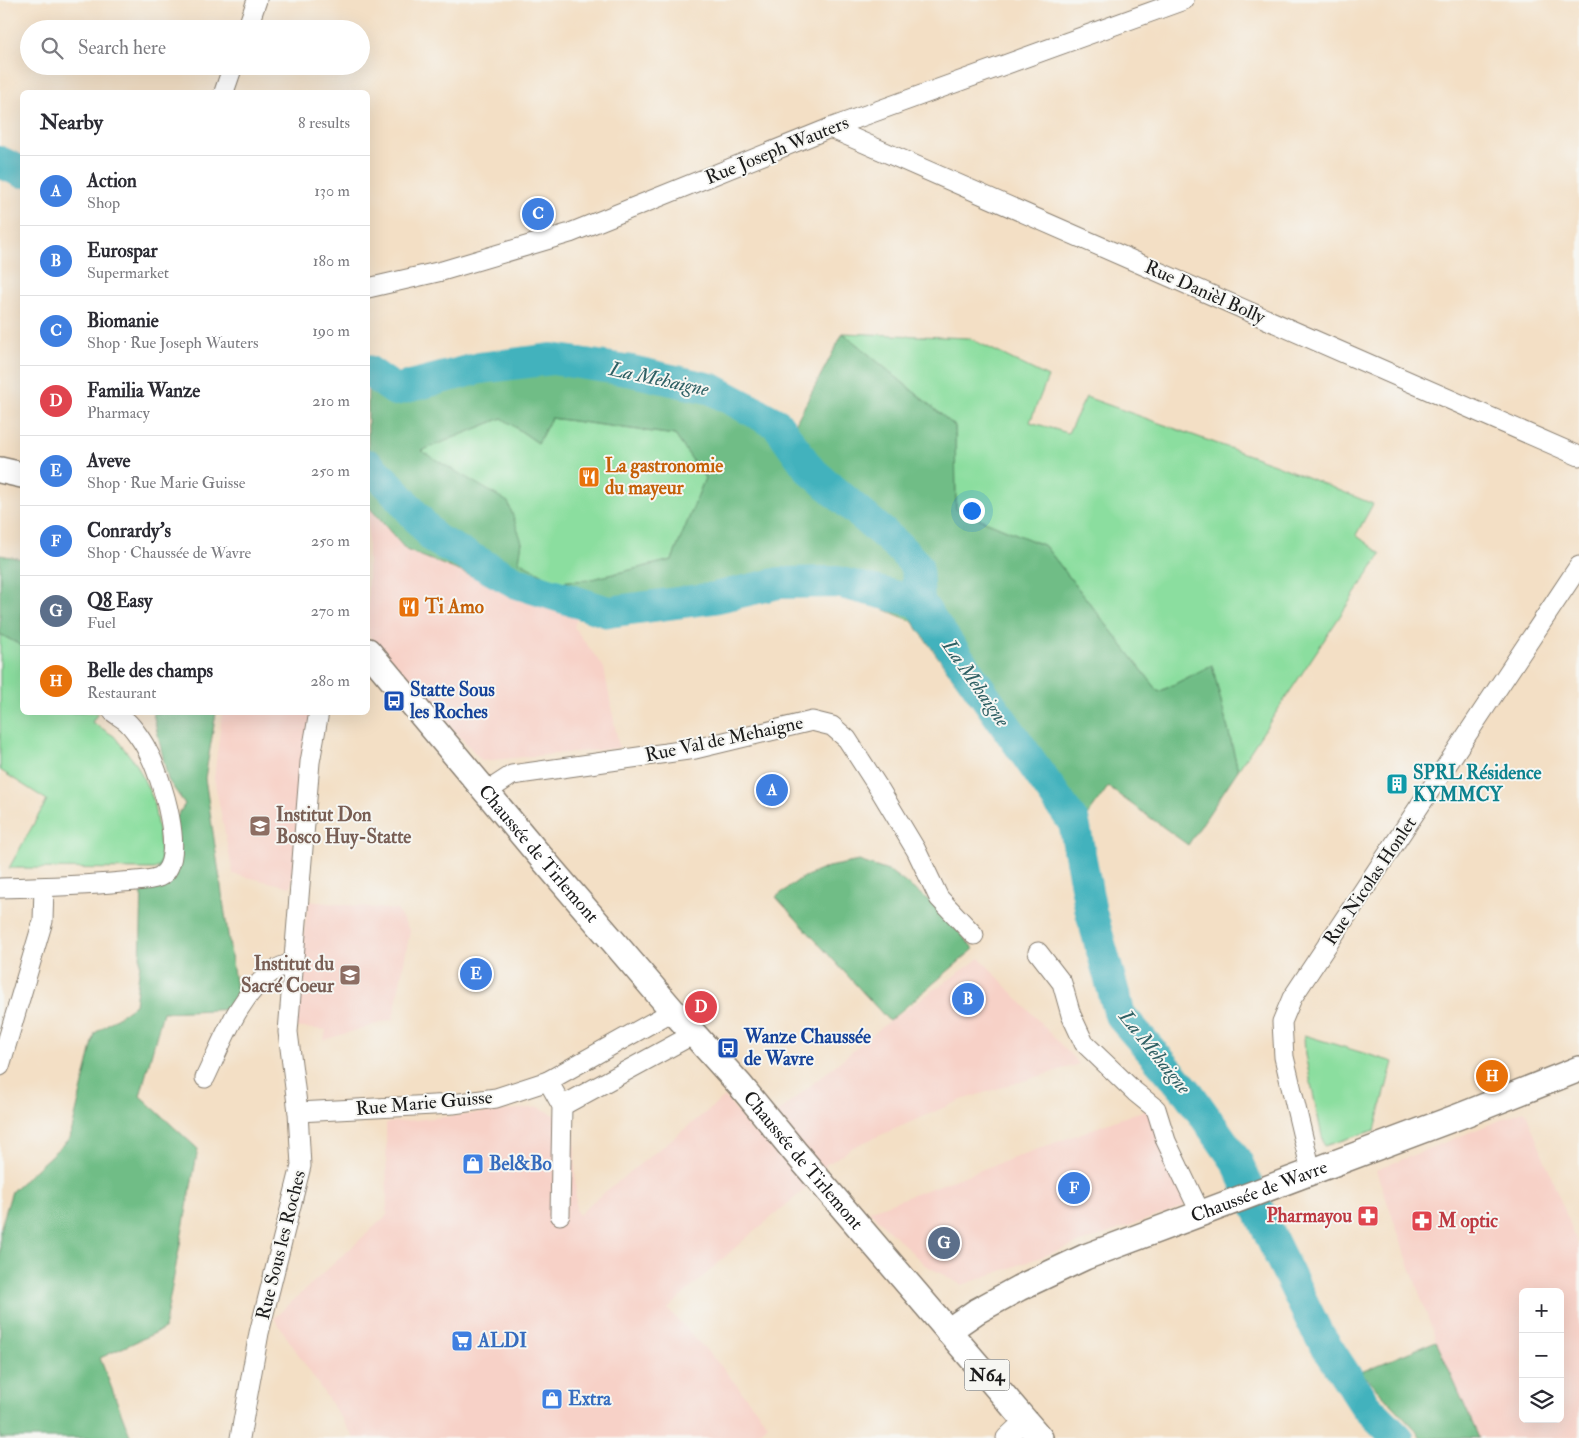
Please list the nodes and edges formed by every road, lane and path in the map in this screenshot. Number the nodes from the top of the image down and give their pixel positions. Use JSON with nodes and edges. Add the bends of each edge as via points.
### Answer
{"nodes":[{"id":1,"x":257,"y":0,"type":"edge"},
{"id":2,"x":1184,"y":0,"type":"edge"},
{"id":3,"x":250,"y":20,"type":"edge"},
{"id":4,"x":230,"y":75,"type":"edge"},
{"id":5,"x":225,"y":90,"type":"edge"},
{"id":6,"x":830,"y":128,"type":"junction"},
{"id":7,"x":370,"y":288,"type":"edge"},
{"id":8,"x":1579,"y":456,"type":"edge"},
{"id":9,"x":0,"y":470,"type":"edge"},
{"id":10,"x":20,"y":475,"type":"edge"},
{"id":11,"x":1579,"y":566,"type":"edge"},
{"id":12,"x":370,"y":653,"type":"edge"},
{"id":13,"x":118,"y":715,"type":"edge"},
{"id":14,"x":318,"y":715,"type":"edge"},
{"id":15,"x":486,"y":792,"type":"junction"},
{"id":16,"x":44,"y":887,"type":"junction"},
{"id":17,"x":0,"y":888,"type":"edge"},
{"id":18,"x":974,"y":935,"type":"dead end"},
{"id":19,"x":1038,"y":952,"type":"dead end"},
{"id":20,"x":294,"y":962,"type":"junction"},
{"id":21,"x":673,"y":1011,"type":"junction"},
{"id":22,"x":694,"y":1034,"type":"junction"},
{"id":23,"x":0,"y":1066,"type":"edge"},
{"id":24,"x":1579,"y":1069,"type":"edge"},
{"id":25,"x":205,"y":1078,"type":"dead end"},
{"id":26,"x":548,"y":1081,"type":"junction"},
{"id":27,"x":562,"y":1106,"type":"junction"},
{"id":28,"x":298,"y":1112,"type":"junction"},
{"id":29,"x":1310,"y":1171,"type":"junction"},
{"id":30,"x":1200,"y":1212,"type":"junction"},
{"id":31,"x":560,"y":1215,"type":"dead end"},
{"id":32,"x":948,"y":1331,"type":"junction"},
{"id":33,"x":1032,"y":1429,"type":"edge"},
{"id":34,"x":240,"y":1438,"type":"edge"},
{"id":35,"x":1006,"y":1438,"type":"edge"}],
"edges":[{"from":1,"to":3,"type":"street"},
{"from":2,"to":6,"type":"street","name":"Rue Joseph Wauters"},
{"from":4,"to":5,"type":"street"},
{"from":6,"to":7,"type":"street","name":"Rue Joseph Wauters","via":[[570,232],[442,271]]},
{"from":6,"to":8,"type":"street","name":"Rue Danièl Bolly"},
{"from":9,"to":10,"type":"main road"},
{"from":11,"to":29,"type":"street","name":"Rue Nicolas Honlet","via":[[1292,998],[1282,1022],[1284,1057]]},
{"from":12,"to":15,"type":"main road","name":"Chaussée de Tirlemont"},
{"from":13,"to":16,"type":"street","via":[[127,721],[148,751],[164,789],[173,854],[169,867],[161,876],[150,879]]},
{"from":14,"to":20,"type":"street","name":"Rue Sous les Roches","via":[[310,762]]},
{"from":15,"to":18,"type":"street","name":"Rue Val de Mehaigne","via":[[512,775],[695,748],[812,721],[832,726],[847,739],[880,790],[916,850],[939,898]]},
{"from":15,"to":21,"type":"main road","name":"Chaussée de Tirlemont"},
{"from":16,"to":17,"type":"street"},
{"from":16,"to":23,"type":"street","via":[[43,921]]},
{"from":19,"to":30,"type":"street","via":[[1062,983],[1071,1015],[1084,1043],[1156,1109],[1166,1141]]},
{"from":20,"to":25,"type":"street","via":[[275,970],[255,987],[239,1009]]},
{"from":20,"to":28,"type":"street","name":"Rue Sous les Roches","via":[[288,1032]]},
{"from":21,"to":22,"type":"main road","name":"Chaussée de Tirlemont"},
{"from":21,"to":26,"type":"street","name":"Rue Marie Guisse"},
{"from":22,"to":27,"type":"street"},
{"from":22,"to":32,"type":"main road","name":"Chaussée de Tirlemont"},
{"from":24,"to":29,"type":"main road","name":"Chaussée de Wavre"},
{"from":26,"to":27,"type":"street"},
{"from":26,"to":28,"type":"street","name":"Rue Marie Guisse","via":[[496,1098],[453,1104]]},
{"from":27,"to":31,"type":"street"},
{"from":28,"to":34,"type":"street","name":"Rue Sous les Roches","via":[[301,1166],[259,1333]]},
{"from":29,"to":30,"type":"main road","name":"Chaussée de Wavre"},
{"from":30,"to":32,"type":"main road","name":"Chaussée de Wavre","via":[[1085,1257],[1019,1288]]},
{"from":32,"to":33,"type":"main road","name":"Chaussée de Tirlemont","number":"N64"},
{"from":33,"to":35,"type":"street"}]}
